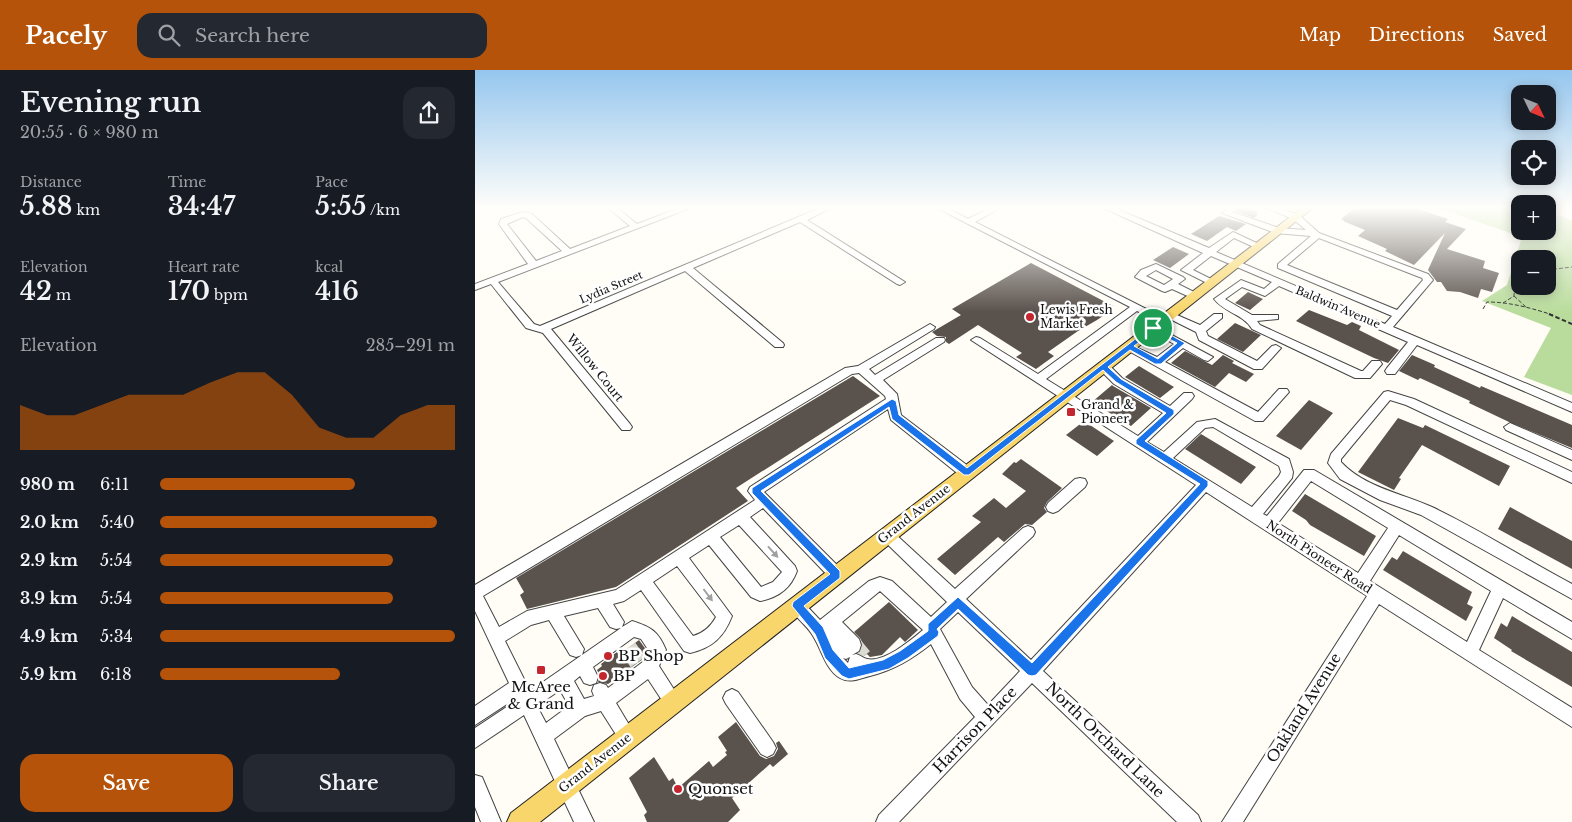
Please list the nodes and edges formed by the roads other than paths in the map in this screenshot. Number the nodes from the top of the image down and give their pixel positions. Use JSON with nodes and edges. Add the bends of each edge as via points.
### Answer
{"nodes":[{"id":1,"x":517,"y":242,"type":"edge"},
{"id":2,"x":557,"y":242,"type":"edge"},
{"id":3,"x":595,"y":242,"type":"edge"},
{"id":4,"x":747,"y":242,"type":"edge"},
{"id":5,"x":837,"y":242,"type":"edge"},
{"id":6,"x":1008,"y":242,"type":"edge"},
{"id":7,"x":1187,"y":242,"type":"edge"},
{"id":8,"x":1224,"y":242,"type":"edge"},
{"id":9,"x":1249,"y":242,"type":"edge"},
{"id":10,"x":1264,"y":242,"type":"edge"},
{"id":11,"x":1310,"y":242,"type":"edge"},
{"id":12,"x":1336,"y":242,"type":"edge"},
{"id":13,"x":1259,"y":246,"type":"junction"},
{"id":14,"x":568,"y":252,"type":"junction"},
{"id":15,"x":1210,"y":252,"type":"junction"},
{"id":16,"x":1237,"y":263,"type":"junction"},
{"id":17,"x":534,"y":265,"type":"junction"},
{"id":18,"x":686,"y":268,"type":"junction"},
{"id":19,"x":493,"y":280,"type":"junction"},
{"id":20,"x":900,"y":282,"type":"dead end"},
{"id":21,"x":1212,"y":282,"type":"junction"},
{"id":22,"x":1279,"y":282,"type":"junction"},
{"id":23,"x":1172,"y":284,"type":"dead end"},
{"id":24,"x":475,"y":287,"type":"edge"},
{"id":25,"x":1195,"y":296,"type":"junction"},
{"id":26,"x":1136,"y":307,"type":"junction"},
{"id":27,"x":1399,"y":315,"type":"junction"},
{"id":28,"x":1218,"y":316,"type":"dead end"},
{"id":29,"x":1274,"y":317,"type":"dead end"},
{"id":30,"x":1252,"y":318,"type":"junction"},
{"id":31,"x":1162,"y":321,"type":"junction"},
{"id":32,"x":930,"y":327,"type":"dead end"},
{"id":33,"x":1387,"y":328,"type":"junction"},
{"id":34,"x":541,"y":329,"type":"junction"},
{"id":35,"x":1201,"y":330,"type":"junction"},
{"id":36,"x":940,"y":340,"type":"dead end"},
{"id":37,"x":976,"y":340,"type":"dead end"},
{"id":38,"x":1415,"y":340,"type":"junction"},
{"id":39,"x":1182,"y":343,"type":"junction"},
{"id":40,"x":779,"y":344,"type":"dead end"},
{"id":41,"x":1129,"y":346,"type":"junction"},
{"id":42,"x":1276,"y":348,"type":"dead end"},
{"id":43,"x":1208,"y":357,"type":"dead end"},
{"id":44,"x":1158,"y":362,"type":"junction"},
{"id":45,"x":1376,"y":364,"type":"dead end"},
{"id":46,"x":1104,"y":366,"type":"junction"},
{"id":47,"x":861,"y":370,"type":"junction"},
{"id":48,"x":1391,"y":371,"type":"dead end"},
{"id":49,"x":1038,"y":379,"type":"junction"},
{"id":50,"x":875,"y":380,"type":"junction"},
{"id":51,"x":1283,"y":392,"type":"dead end"},
{"id":52,"x":1066,"y":396,"type":"junction"},
{"id":53,"x":1189,"y":396,"type":"dead end"},
{"id":54,"x":892,"y":401,"type":"junction"},
{"id":55,"x":1572,"y":408,"type":"edge"},
{"id":56,"x":1171,"y":412,"type":"junction"},
{"id":57,"x":626,"y":427,"type":"dead end"},
{"id":58,"x":1510,"y":427,"type":"dead end"},
{"id":59,"x":1139,"y":442,"type":"junction"},
{"id":60,"x":1572,"y":455,"type":"edge"},
{"id":61,"x":1165,"y":458,"type":"junction"},
{"id":62,"x":967,"y":473,"type":"junction"},
{"id":63,"x":1572,"y":478,"type":"edge"},
{"id":64,"x":1080,"y":483,"type":"dead end"},
{"id":65,"x":1205,"y":484,"type":"junction"},
{"id":66,"x":763,"y":501,"type":"junction"},
{"id":67,"x":1053,"y":507,"type":"dead end"},
{"id":68,"x":1254,"y":515,"type":"junction"},
{"id":69,"x":740,"y":516,"type":"junction"},
{"id":70,"x":1269,"y":524,"type":"junction"},
{"id":71,"x":1397,"y":527,"type":"junction"},
{"id":72,"x":1028,"y":532,"type":"dead end"},
{"id":73,"x":887,"y":535,"type":"junction"},
{"id":74,"x":710,"y":536,"type":"junction"},
{"id":75,"x":679,"y":556,"type":"junction"},
{"id":76,"x":837,"y":574,"type":"junction"},
{"id":77,"x":643,"y":580,"type":"junction"},
{"id":78,"x":1360,"y":583,"type":"junction"},
{"id":79,"x":1500,"y":588,"type":"junction"},
{"id":80,"x":1572,"y":592,"type":"edge"},
{"id":81,"x":475,"y":594,"type":"edge"},
{"id":82,"x":1377,"y":594,"type":"junction"},
{"id":83,"x":602,"y":600,"type":"junction"},
{"id":84,"x":957,"y":601,"type":"junction"},
{"id":85,"x":797,"y":606,"type":"junction"},
{"id":86,"x":552,"y":611,"type":"junction"},
{"id":87,"x":825,"y":626,"type":"junction"},
{"id":88,"x":933,"y":630,"type":"junction"},
{"id":89,"x":1572,"y":631,"type":"edge"},
{"id":90,"x":622,"y":636,"type":"junction"},
{"id":91,"x":496,"y":638,"type":"junction"},
{"id":92,"x":1470,"y":652,"type":"junction"},
{"id":93,"x":860,"y":659,"type":"junction"},
{"id":94,"x":583,"y":663,"type":"junction"},
{"id":95,"x":644,"y":667,"type":"junction"},
{"id":96,"x":1032,"y":671,"type":"junction"},
{"id":97,"x":563,"y":678,"type":"junction"},
{"id":98,"x":519,"y":686,"type":"junction"},
{"id":99,"x":603,"y":696,"type":"junction"},
{"id":100,"x":732,"y":698,"type":"dead end"},
{"id":101,"x":673,"y":702,"type":"junction"},
{"id":102,"x":527,"y":703,"type":"junction"},
{"id":103,"x":579,"y":709,"type":"junction"},
{"id":104,"x":475,"y":716,"type":"edge"},
{"id":105,"x":987,"y":717,"type":"junction"},
{"id":106,"x":1572,"y":718,"type":"edge"},
{"id":107,"x":543,"y":736,"type":"junction"},
{"id":108,"x":628,"y":738,"type":"junction"},
{"id":109,"x":475,"y":739,"type":"edge"},
{"id":110,"x":767,"y":748,"type":"dead end"},
{"id":111,"x":475,"y":784,"type":"edge"},
{"id":112,"x":567,"y":785,"type":"junction"},
{"id":113,"x":491,"y":822,"type":"edge"},
{"id":114,"x":519,"y":822,"type":"edge"},
{"id":115,"x":584,"y":822,"type":"edge"},
{"id":116,"x":886,"y":822,"type":"edge"},
{"id":117,"x":1191,"y":822,"type":"edge"},
{"id":118,"x":1232,"y":822,"type":"edge"}],
"edges":[{"from":1,"to":17,"type":"street"},
{"from":2,"to":14,"type":"street"},
{"from":3,"to":14,"type":"street"},
{"from":4,"to":18,"type":"street","name":"Lydia Street"},
{"from":5,"to":20,"type":"street"},
{"from":6,"to":26,"type":"street"},
{"from":7,"to":15,"type":"street","name":"Baldwin Avenue"},
{"from":8,"to":15,"type":"street"},
{"from":9,"to":13,"type":"street"},
{"from":10,"to":13,"type":"main road","name":"Grand Avenue"},
{"from":11,"to":27,"type":"street","via":[[1281,266]]},
{"from":12,"to":27,"type":"street","via":[[1425,276],[1428,280]]},
{"from":13,"to":16,"type":"main road","name":"Grand Avenue"},
{"from":14,"to":17,"type":"street"},
{"from":15,"to":16,"type":"street","name":"Baldwin Avenue"},
{"from":15,"to":21,"type":"street","via":[[1186,270]]},
{"from":16,"to":21,"type":"main road","name":"Grand Avenue"},
{"from":16,"to":22,"type":"street","name":"Baldwin Avenue"},
{"from":17,"to":19,"type":"street"},
{"from":18,"to":34,"type":"street","name":"Lydia Street"},
{"from":18,"to":40,"type":"street"},
{"from":19,"to":24,"type":"street"},
{"from":19,"to":34,"type":"street","name":"Willow Court","via":[[530,326]]},
{"from":21,"to":25,"type":"main road","name":"Grand Avenue"},
{"from":22,"to":30,"type":"street","via":[[1265,293],[1241,283],[1219,299],[1224,305]]},
{"from":22,"to":33,"type":"street","name":"Baldwin Avenue"},
{"from":23,"to":25,"type":"street"},
{"from":25,"to":31,"type":"main road","name":"Grand Avenue"},
{"from":26,"to":31,"type":"street"},
{"from":26,"to":49,"type":"street"},
{"from":27,"to":33,"type":"street"},
{"from":28,"to":35,"type":"street"},
{"from":29,"to":30,"type":"street"},
{"from":30,"to":45,"type":"street","via":[[1256,327],[1359,375],[1366,375]]},
{"from":31,"to":35,"type":"street"},
{"from":31,"to":39,"type":"street"},
{"from":31,"to":41,"type":"main road","name":"Grand Avenue"},
{"from":32,"to":47,"type":"street"},
{"from":33,"to":38,"type":"street","name":"Baldwin Avenue"},
{"from":34,"to":57,"type":"street","name":"Willow Court","via":[[547,331]]},
{"from":35,"to":42,"type":"street","via":[[1203,338],[1258,366]]},
{"from":36,"to":50,"type":"street"},
{"from":37,"to":49,"type":"street","name":"North Pioneer Road"},
{"from":38,"to":48,"type":"street"},
{"from":38,"to":55,"type":"street","name":"Baldwin Avenue"},
{"from":39,"to":43,"type":"street"},
{"from":39,"to":44,"type":"street"},
{"from":41,"to":44,"type":"street"},
{"from":41,"to":46,"type":"main road","name":"Grand Avenue"},
{"from":44,"to":51,"type":"street","via":[[1259,418]]},
{"from":46,"to":52,"type":"main road","name":"Grand Avenue"},
{"from":46,"to":56,"type":"street","via":[[1118,381]]},
{"from":47,"to":50,"type":"street"},
{"from":47,"to":81,"type":"street","via":[[849,371]]},
{"from":49,"to":52,"type":"street","name":"North Pioneer Road"},
{"from":50,"to":54,"type":"street","via":[[891,394]]},
{"from":52,"to":59,"type":"street","name":"North Pioneer Road"},
{"from":52,"to":62,"type":"main road","name":"Grand Avenue"},
{"from":53,"to":56,"type":"street"},
{"from":54,"to":62,"type":"street","via":[[895,417]]},
{"from":54,"to":66,"type":"street","via":[[755,491]]},
{"from":56,"to":59,"type":"street"},
{"from":58,"to":60,"type":"street"},
{"from":59,"to":61,"type":"street","name":"North Pioneer Road"},
{"from":61,"to":65,"type":"street","name":"North Pioneer Road"},
{"from":61,"to":68,"type":"street","via":[[1201,425],[1215,423],[1285,463],[1285,478]]},
{"from":62,"to":73,"type":"main road","name":"Grand Avenue"},
{"from":63,"to":80,"type":"street","via":[[1410,402],[1388,395],[1333,463],[1345,475],[1385,496],[1426,511]]},
{"from":64,"to":67,"type":"street"},
{"from":65,"to":68,"type":"street","name":"North Pioneer Road"},
{"from":65,"to":96,"type":"street","name":"Harrison Place"},
{"from":66,"to":69,"type":"street"},
{"from":66,"to":76,"type":"street"},
{"from":68,"to":70,"type":"street","name":"North Pioneer Road"},
{"from":69,"to":74,"type":"street"},
{"from":69,"to":74,"type":"street","one_way":true,"via":[[790,571],[788,579],[768,594],[756,592]]},
{"from":70,"to":71,"type":"street","via":[[1309,474]]},
{"from":70,"to":78,"type":"street","name":"North Pioneer Road"},
{"from":71,"to":78,"type":"street"},
{"from":71,"to":79,"type":"street"},
{"from":72,"to":84,"type":"street"},
{"from":73,"to":76,"type":"main road","name":"Grand Avenue"},
{"from":73,"to":84,"type":"street","name":"North Orchard Lane"},
{"from":74,"to":75,"type":"street"},
{"from":75,"to":77,"type":"street"},
{"from":75,"to":77,"type":"street","one_way":true,"via":[[724,616],[720,628],[701,643],[690,644]]},
{"from":76,"to":85,"type":"main road","name":"Grand Avenue"},
{"from":77,"to":83,"type":"street","via":[[619,596]]},
{"from":78,"to":82,"type":"street","name":"North Pioneer Road"},
{"from":79,"to":89,"type":"street"},
{"from":79,"to":92,"type":"street"},
{"from":81,"to":91,"type":"street"},
{"from":82,"to":92,"type":"street","name":"North Pioneer Road"},
{"from":82,"to":118,"type":"street","name":"Oakland Avenue"},
{"from":83,"to":86,"type":"street"},
{"from":83,"to":90,"type":"street"},
{"from":84,"to":88,"type":"street"},
{"from":84,"to":96,"type":"street","name":"North Orchard Lane"},
{"from":85,"to":87,"type":"street"},
{"from":85,"to":101,"type":"main road","name":"Grand Avenue"},
{"from":86,"to":91,"type":"street","via":[[527,618]]},
{"from":86,"to":94,"type":"street"},
{"from":87,"to":88,"type":"street","via":[[874,586],[881,584]]},
{"from":87,"to":93,"type":"street"},
{"from":87,"to":93,"type":"street","via":[[829,654],[845,672],[849,673]]},
{"from":88,"to":93,"type":"street","via":[[885,665]]},
{"from":88,"to":105,"type":"street","via":[[965,693]]},
{"from":90,"to":94,"type":"street"},
{"from":90,"to":95,"type":"street","via":[[632,629],[646,634],[658,650]]},
{"from":91,"to":98,"type":"street"},
{"from":92,"to":106,"type":"street","name":"North Pioneer Road"},
{"from":94,"to":97,"type":"street"},
{"from":95,"to":99,"type":"street"},
{"from":95,"to":101,"type":"street"},
{"from":96,"to":105,"type":"street","name":"Harrison Place"},
{"from":96,"to":117,"type":"street","name":"North Orchard Lane"},
{"from":97,"to":102,"type":"street"},
{"from":97,"to":103,"type":"street"},
{"from":98,"to":102,"type":"street"},
{"from":98,"to":104,"type":"street"},
{"from":99,"to":103,"type":"street"},
{"from":99,"to":108,"type":"street"},
{"from":100,"to":110,"type":"street"},
{"from":101,"to":108,"type":"main road","name":"Grand Avenue"},
{"from":102,"to":107,"type":"street"},
{"from":102,"to":109,"type":"street"},
{"from":103,"to":107,"type":"street"},
{"from":105,"to":116,"type":"street","name":"Harrison Place"},
{"from":107,"to":112,"type":"street"},
{"from":108,"to":112,"type":"main road","name":"Grand Avenue"},
{"from":111,"to":113,"type":"street"},
{"from":112,"to":114,"type":"main road","name":"Grand Avenue"},
{"from":112,"to":115,"type":"street"}]}
